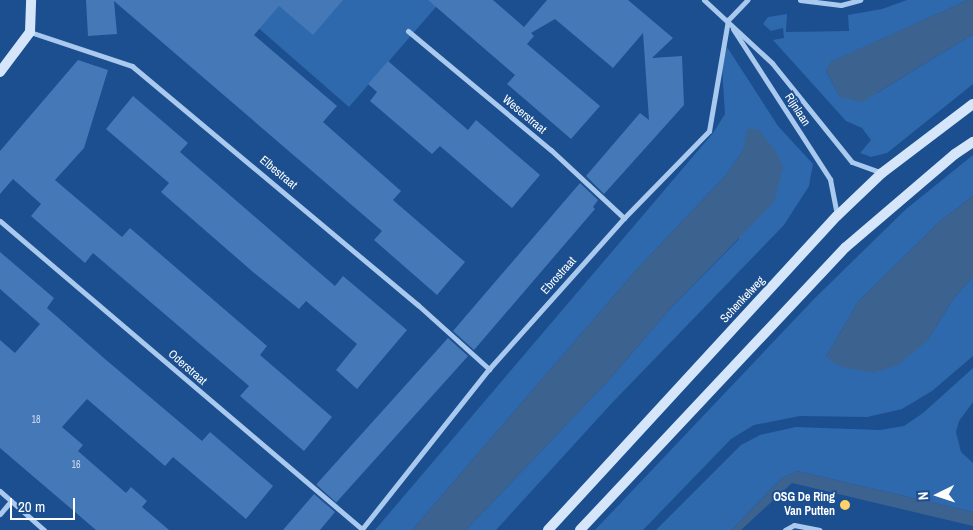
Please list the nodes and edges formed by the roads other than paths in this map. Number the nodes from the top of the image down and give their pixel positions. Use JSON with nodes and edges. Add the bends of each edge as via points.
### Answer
{"nodes":[{"id":1,"x":31,"y":0,"type":"edge"},
{"id":2,"x":704,"y":0,"type":"edge"},
{"id":3,"x":716,"y":0,"type":"edge"},
{"id":4,"x":747,"y":0,"type":"edge"},
{"id":5,"x":800,"y":0,"type":"edge"},
{"id":6,"x":860,"y":0,"type":"edge"},
{"id":7,"x":712,"y":7,"type":"junction"},
{"id":8,"x":728,"y":20,"type":"junction"},
{"id":9,"x":408,"y":31,"type":"dead end"},
{"id":10,"x":30,"y":32,"type":"junction"},
{"id":11,"x":0,"y":72,"type":"edge"},
{"id":12,"x":973,"y":104,"type":"edge"},
{"id":13,"x":973,"y":142,"type":"edge"},
{"id":14,"x":882,"y":173,"type":"junction"},
{"id":15,"x":837,"y":216,"type":"junction"},
{"id":16,"x":624,"y":218,"type":"junction"},
{"id":17,"x":0,"y":221,"type":"edge"},
{"id":18,"x":489,"y":369,"type":"junction"},
{"id":19,"x":0,"y":491,"type":"edge"},
{"id":20,"x":11,"y":501,"type":"junction"},
{"id":21,"x":0,"y":514,"type":"edge"},
{"id":22,"x":362,"y":529,"type":"edge"},
{"id":23,"x":44,"y":530,"type":"edge"},
{"id":24,"x":548,"y":530,"type":"edge"},
{"id":25,"x":580,"y":530,"type":"edge"},
{"id":26,"x":785,"y":530,"type":"edge"},
{"id":27,"x":820,"y":530,"type":"edge"}],
"edges":[{"from":1,"to":10,"type":"main road"},
{"from":2,"to":7,"type":"street","name":"Rijnlaan"},
{"from":3,"to":7,"type":"street"},
{"from":4,"to":8,"type":"street"},
{"from":5,"to":6,"type":"street","via":[[841,5]]},
{"from":7,"to":8,"type":"street","name":"Rijnlaan"},
{"from":8,"to":14,"type":"street","name":"Rijnlaan","via":[[772,64],[852,162]]},
{"from":8,"to":15,"type":"street","name":"Rijnlaan","via":[[830,179]]},
{"from":8,"to":16,"type":"street","name":"Ebrostraat","via":[[709,131]]},
{"from":9,"to":16,"type":"street","name":"Weserstraat","via":[[550,150]]},
{"from":10,"to":11,"type":"main road"},
{"from":10,"to":18,"type":"street","name":"Elbestraat","via":[[132,66],[418,305]]},
{"from":12,"to":14,"type":"main road","name":"Schenkelweg"},
{"from":13,"to":25,"type":"main road","via":[[846,248]]},
{"from":14,"to":15,"type":"main road","name":"Schenkelweg"},
{"from":15,"to":24,"type":"main road","name":"Schenkelweg"},
{"from":16,"to":18,"type":"street","name":"Ebrostraat"},
{"from":17,"to":22,"type":"street","name":"Oderstraat"},
{"from":18,"to":22,"type":"street","name":"Ebrostraat"},
{"from":19,"to":20,"type":"street"},
{"from":20,"to":21,"type":"street"},
{"from":20,"to":23,"type":"street"},
{"from":26,"to":27,"type":"street","via":[[794,525]]}]}
